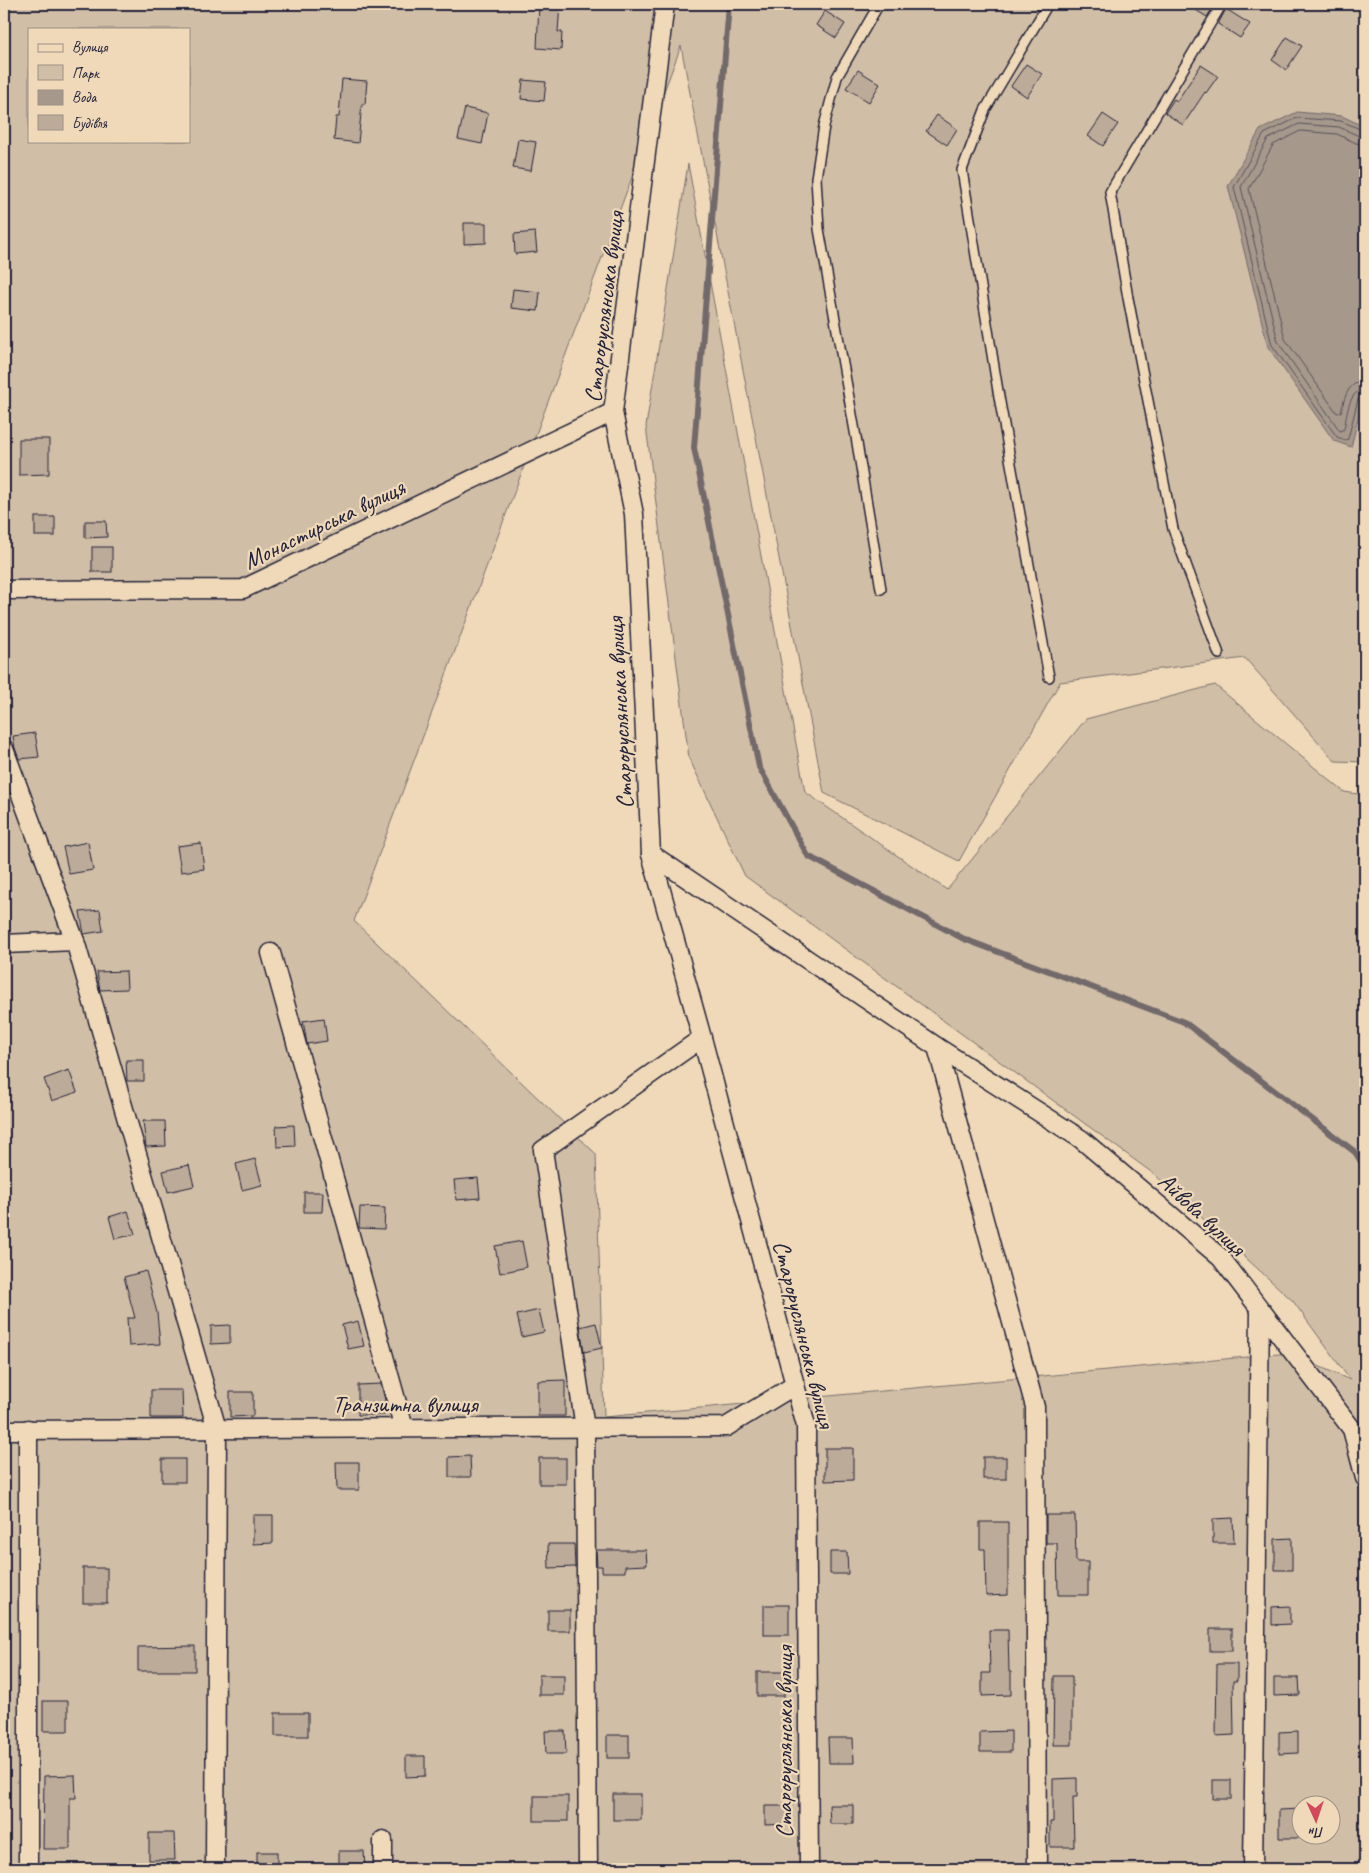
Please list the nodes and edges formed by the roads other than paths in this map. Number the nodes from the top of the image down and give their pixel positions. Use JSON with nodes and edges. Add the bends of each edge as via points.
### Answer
{"nodes":[{"id":1,"x":665,"y":4,"type":"edge"},
{"id":2,"x":879,"y":4,"type":"edge"},
{"id":3,"x":1048,"y":4,"type":"edge"},
{"id":4,"x":1222,"y":4,"type":"edge"},
{"id":5,"x":613,"y":412,"type":"junction"},
{"id":6,"x":881,"y":589,"type":"dead end"},
{"id":7,"x":4,"y":590,"type":"edge"},
{"id":8,"x":1219,"y":654,"type":"dead end"},
{"id":9,"x":1049,"y":677,"type":"dead end"},
{"id":10,"x":4,"y":749,"type":"edge"},
{"id":11,"x":651,"y":854,"type":"junction"},
{"id":12,"x":74,"y":941,"type":"junction"},
{"id":13,"x":4,"y":944,"type":"edge"},
{"id":14,"x":271,"y":953,"type":"dead end"},
{"id":15,"x":702,"y":1038,"type":"junction"},
{"id":16,"x":937,"y":1047,"type":"junction"},
{"id":17,"x":1260,"y":1310,"type":"junction"},
{"id":18,"x":795,"y":1385,"type":"junction"},
{"id":19,"x":404,"y":1428,"type":"junction"},
{"id":20,"x":585,"y":1428,"type":"junction"},
{"id":21,"x":217,"y":1429,"type":"junction"},
{"id":22,"x":4,"y":1430,"type":"edge"},
{"id":23,"x":28,"y":1430,"type":"junction"},
{"id":24,"x":1365,"y":1478,"type":"edge"},
{"id":25,"x":383,"y":1840,"type":"dead end"},
{"id":26,"x":28,"y":1869,"type":"edge"},
{"id":27,"x":215,"y":1869,"type":"edge"},
{"id":28,"x":383,"y":1869,"type":"edge"},
{"id":29,"x":588,"y":1869,"type":"edge"},
{"id":30,"x":809,"y":1869,"type":"edge"},
{"id":31,"x":1037,"y":1869,"type":"edge"},
{"id":32,"x":1253,"y":1869,"type":"edge"}],
"edges":[{"from":1,"to":5,"type":"street","name":"Староруслянська вулиця"},
{"from":2,"to":6,"type":"lane","via":[[837,77],[824,126],[816,178],[819,229]]},
{"from":3,"to":9,"type":"lane","via":[[985,110],[962,170]]},
{"from":4,"to":8,"type":"lane","via":[[1110,192],[1173,529]]},
{"from":5,"to":7,"type":"street","name":"Монастирська вулиця","via":[[243,589]]},
{"from":5,"to":11,"type":"street","name":"Староруслянська вулиця","via":[[634,514]]},
{"from":10,"to":12,"type":"street"},
{"from":11,"to":15,"type":"street","name":"Староруслянська вулиця"},
{"from":11,"to":16,"type":"street"},
{"from":12,"to":13,"type":"street"},
{"from":12,"to":21,"type":"street"},
{"from":14,"to":19,"type":"street"},
{"from":15,"to":18,"type":"street","name":"Староруслянська вулиця"},
{"from":15,"to":20,"type":"street","via":[[543,1150]]},
{"from":16,"to":17,"type":"street","name":"Айвова вулиця","via":[[1081,1139],[1221,1258]]},
{"from":16,"to":31,"type":"street","via":[[1035,1407]]},
{"from":17,"to":24,"type":"street","name":"Айвова вулиця","via":[[1352,1429]]},
{"from":17,"to":32,"type":"street"},
{"from":18,"to":20,"type":"street","name":"Транзитна вулиця","via":[[726,1427]]},
{"from":18,"to":30,"type":"street","name":"Староруслянська вулиця","via":[[806,1426]]},
{"from":19,"to":20,"type":"street","name":"Транзитна вулиця"},
{"from":19,"to":21,"type":"street","name":"Транзитна вулиця"},
{"from":20,"to":29,"type":"street"},
{"from":21,"to":23,"type":"street","name":"Транзитна вулиця"},
{"from":21,"to":27,"type":"street"},
{"from":22,"to":23,"type":"street","name":"Транзитна вулиця"},
{"from":23,"to":26,"type":"street"},
{"from":25,"to":28,"type":"street"}]}
